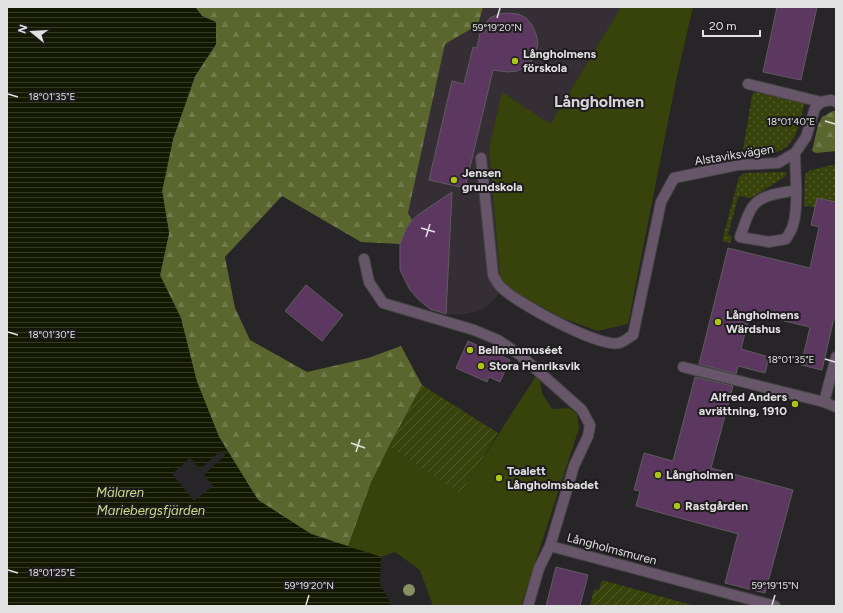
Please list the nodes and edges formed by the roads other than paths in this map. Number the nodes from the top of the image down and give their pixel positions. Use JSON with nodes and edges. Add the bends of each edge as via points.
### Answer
{"nodes":[{"id":1,"x":748,"y":84,"type":"dead end"},
{"id":2,"x":822,"y":102,"type":"junction"},
{"id":3,"x":836,"y":102,"type":"edge"},
{"id":4,"x":795,"y":153,"type":"junction"},
{"id":5,"x":481,"y":158,"type":"dead end"},
{"id":6,"x":796,"y":190,"type":"junction"},
{"id":7,"x":364,"y":259,"type":"dead end"},
{"id":8,"x":836,"y":358,"type":"edge"},
{"id":9,"x":683,"y":367,"type":"dead end"},
{"id":10,"x":824,"y":402,"type":"junction"},
{"id":11,"x":836,"y":407,"type":"edge"},
{"id":12,"x":550,"y":546,"type":"junction"},
{"id":13,"x":528,"y":606,"type":"edge"},
{"id":14,"x":775,"y":606,"type":"edge"}],
"edges":[{"from":1,"to":2,"type":"street"},
{"from":2,"to":3,"type":"street"},
{"from":2,"to":4,"type":"street","name":"Alstaviksvägen","via":[[815,108],[806,137]]},
{"from":4,"to":5,"type":"street","name":"Alstaviksvägen","via":[[778,163],[737,165],[674,178],[661,202],[633,335],[619,343],[595,340],[559,324],[501,288],[493,276]]},
{"from":4,"to":6,"type":"street"},
{"from":6,"to":6,"type":"street","via":[[765,198],[754,204],[740,237],[769,242],[786,239],[796,215]]},
{"from":7,"to":12,"type":"street","name":"Långholmsmuren","via":[[369,282],[383,303],[474,330],[498,340],[520,355],[582,410],[590,425],[588,436],[574,466]]},
{"from":8,"to":10,"type":"street"},
{"from":9,"to":10,"type":"street"},
{"from":10,"to":11,"type":"street"},
{"from":12,"to":13,"type":"street","via":[[539,568]]},
{"from":12,"to":14,"type":"street","name":"Långholmsmuren"}]}
